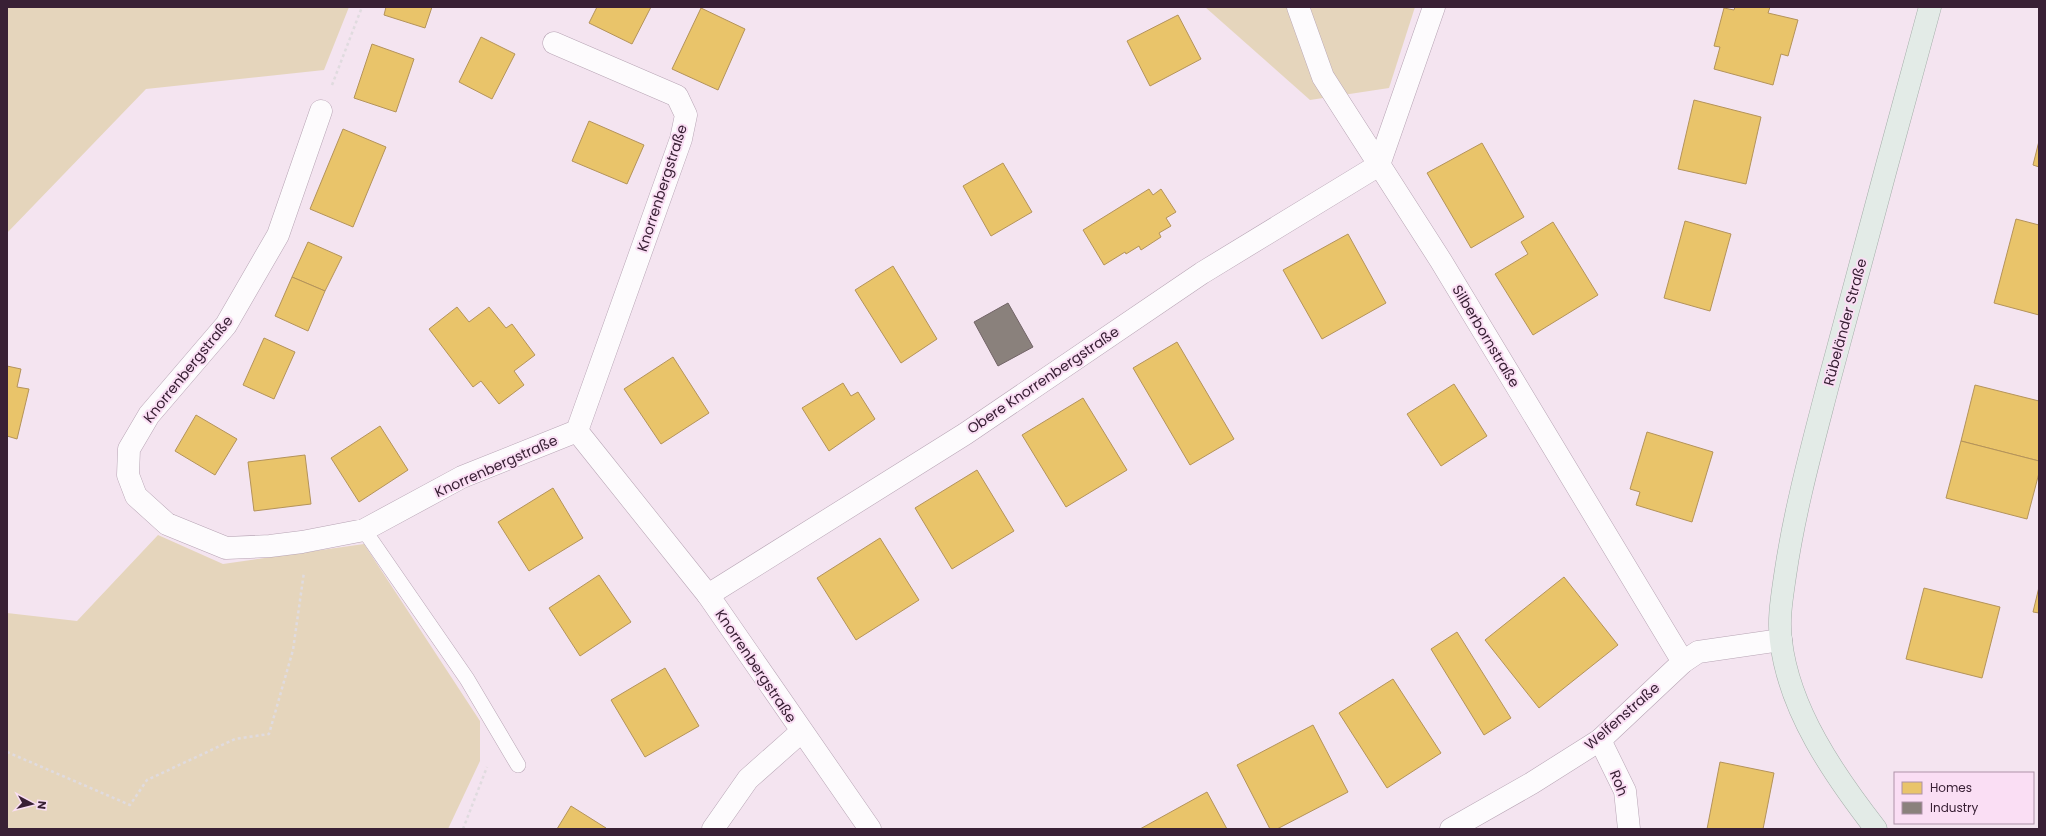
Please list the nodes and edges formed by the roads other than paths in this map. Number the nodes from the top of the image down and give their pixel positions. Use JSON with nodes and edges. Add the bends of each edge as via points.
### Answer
{"nodes":[{"id":1,"x":1298,"y":7,"type":"edge"},
{"id":2,"x":1434,"y":7,"type":"edge"},
{"id":3,"x":1930,"y":7,"type":"edge"},
{"id":4,"x":554,"y":43,"type":"dead end"},
{"id":5,"x":322,"y":111,"type":"road end"},
{"id":6,"x":1378,"y":165,"type":"junction"},
{"id":7,"x":577,"y":431,"type":"junction"},
{"id":8,"x":364,"y":530,"type":"junction"},
{"id":9,"x":708,"y":595,"type":"junction"},
{"id":10,"x":1780,"y":640,"type":"junction"},
{"id":11,"x":1683,"y":662,"type":"junction"},
{"id":12,"x":801,"y":732,"type":"junction"},
{"id":13,"x":1600,"y":740,"type":"junction"},
{"id":14,"x":518,"y":764,"type":"dead end"},
{"id":15,"x":713,"y":829,"type":"edge"},
{"id":16,"x":870,"y":829,"type":"edge"},
{"id":17,"x":1451,"y":829,"type":"edge"},
{"id":18,"x":1628,"y":829,"type":"edge"},
{"id":19,"x":1876,"y":829,"type":"edge"}],
"edges":[{"from":1,"to":6,"type":"street","name":"Silberbornstraße","via":[[1323,77]]},
{"from":2,"to":6,"type":"street"},
{"from":3,"to":10,"type":"main road","name":"Rübeländer Straße","via":[[1805,471],[1787,560]]},
{"from":4,"to":7,"type":"street","name":"Knorrenbergstraße","via":[[677,96],[686,115],[681,139]]},
{"from":5,"to":8,"type":"street","name":"Knorrenbergstraße","via":[[278,235],[226,325],[149,415],[129,449],[128,475],[136,496],[167,524],[226,548],[289,544]]},
{"from":6,"to":9,"type":"street","name":"Obere Knorrenbergstraße","via":[[1202,273],[965,434]]},
{"from":6,"to":11,"type":"street","name":"Silberbornstraße","via":[[1441,261]]},
{"from":7,"to":8,"type":"street","name":"Knorrenbergstraße","via":[[462,477]]},
{"from":7,"to":9,"type":"street","name":"Knorrenbergstraße"},
{"from":8,"to":14,"type":"lane","via":[[467,680]]},
{"from":9,"to":12,"type":"street","name":"Knorrenbergstraße"},
{"from":10,"to":11,"type":"street","name":"Welfenstraße","via":[[1710,649],[1698,652]]},
{"from":10,"to":19,"type":"main road","name":"Rübeländer Straße","via":[[1790,680],[1810,728],[1841,781]]},
{"from":11,"to":13,"type":"street","name":"Welfenstraße"},
{"from":12,"to":15,"type":"street","via":[[748,780]]},
{"from":12,"to":16,"type":"street","name":"Knorrenbergstraße"},
{"from":13,"to":17,"type":"street","name":"Welfenstraße","via":[[1532,783]]},
{"from":13,"to":18,"type":"street","name":"Roh","via":[[1625,791]]}]}
